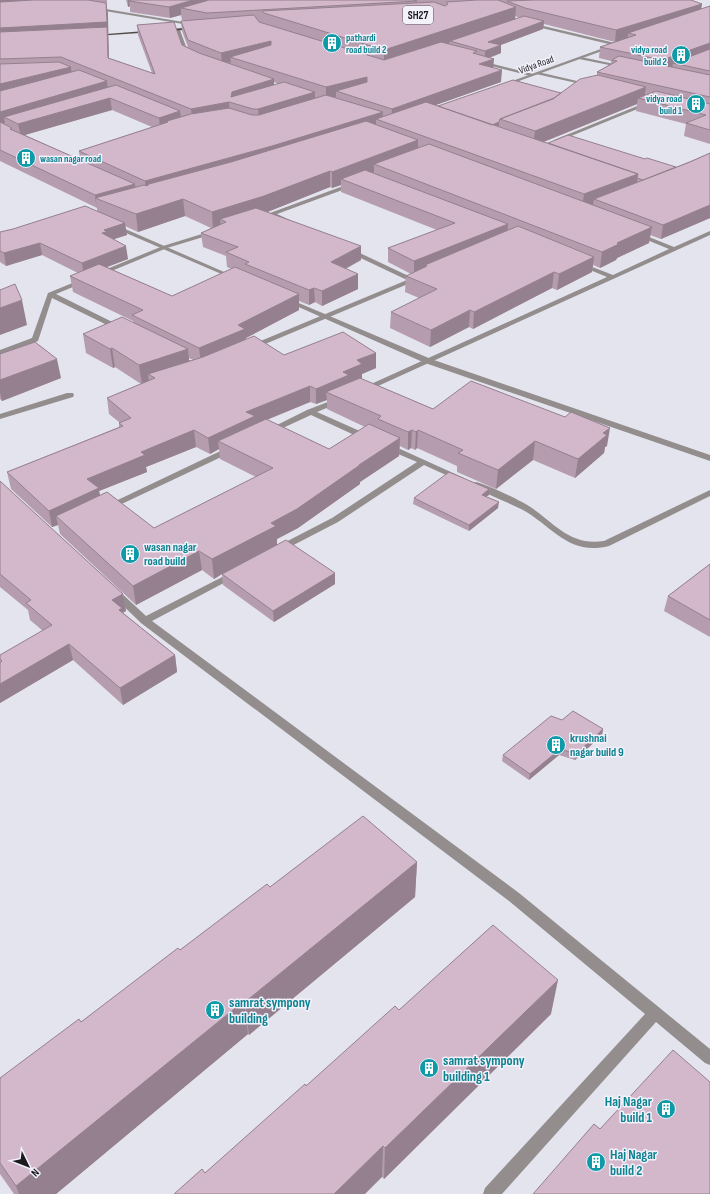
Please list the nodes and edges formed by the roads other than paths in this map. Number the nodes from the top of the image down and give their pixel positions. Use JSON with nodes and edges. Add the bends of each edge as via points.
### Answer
{"nodes":[{"id":1,"x":90,"y":7,"type":"edge"},
{"id":2,"x":132,"y":8,"type":"edge"},
{"id":3,"x":117,"y":12,"type":"junction"},
{"id":4,"x":185,"y":16,"type":"edge"},
{"id":5,"x":171,"y":20,"type":"junction"},
{"id":6,"x":523,"y":22,"type":"edge"},
{"id":7,"x":201,"y":27,"type":"joint"},
{"id":8,"x":178,"y":30,"type":"junction"},
{"id":9,"x":91,"y":36,"type":"edge"},
{"id":10,"x":623,"y":43,"type":"edge"},
{"id":11,"x":617,"y":45,"type":"junction"},
{"id":12,"x":581,"y":58,"type":"junction"},
{"id":13,"x":197,"y":59,"type":"edge"},
{"id":14,"x":474,"y":60,"type":"edge"},
{"id":15,"x":632,"y":69,"type":"edge"},
{"id":16,"x":538,"y":73,"type":"junction"},
{"id":17,"x":531,"y":75,"type":"junction"},
{"id":18,"x":600,"y":87,"type":"edge"},
{"id":19,"x":496,"y":88,"type":"edge"},
{"id":20,"x":592,"y":88,"type":"edge"},
{"id":21,"x":585,"y":89,"type":"edge"},
{"id":22,"x":646,"y":99,"type":"edge"},
{"id":23,"x":554,"y":141,"type":"edge"},
{"id":24,"x":360,"y":182,"type":"edge"},
{"id":25,"x":272,"y":214,"type":"junction"},
{"id":26,"x":109,"y":223,"type":"edge"},
{"id":27,"x":631,"y":232,"type":"edge"},
{"id":28,"x":710,"y":233,"type":"edge"},
{"id":29,"x":166,"y":247,"type":"junction"},
{"id":30,"x":674,"y":249,"type":"junction"},
{"id":31,"x":576,"y":262,"type":"edge"},
{"id":32,"x":613,"y":278,"type":"junction"},
{"id":33,"x":245,"y":282,"type":"edge"},
{"id":34,"x":50,"y":294,"type":"junction"},
{"id":35,"x":281,"y":298,"type":"edge"},
{"id":36,"x":325,"y":317,"type":"junction"},
{"id":37,"x":0,"y":353,"type":"edge"},
{"id":38,"x":428,"y":361,"type":"junction"},
{"id":39,"x":358,"y":391,"type":"edge"},
{"id":40,"x":70,"y":395,"type":"dead end"},
{"id":41,"x":344,"y":397,"type":"edge"},
{"id":42,"x":310,"y":412,"type":"junction"},
{"id":43,"x":0,"y":417,"type":"edge"},
{"id":44,"x":260,"y":436,"type":"edge"},
{"id":45,"x":238,"y":446,"type":"edge"},
{"id":46,"x":710,"y":458,"type":"edge"},
{"id":47,"x":423,"y":462,"type":"junction"},
{"id":48,"x":710,"y":493,"type":"edge"},
{"id":49,"x":102,"y":510,"type":"edge"},
{"id":50,"x":272,"y":553,"type":"edge"},
{"id":51,"x":244,"y":568,"type":"edge"},
{"id":52,"x":105,"y":582,"type":"edge"},
{"id":53,"x":145,"y":621,"type":"junction"},
{"id":54,"x":655,"y":1013,"type":"junction"},
{"id":55,"x":710,"y":1058,"type":"edge"},
{"id":56,"x":491,"y":1194,"type":"edge"}],
"edges":[{"from":1,"to":3,"type":"street"},
{"from":2,"to":3,"type":"street"},
{"from":3,"to":5,"type":"street"},
{"from":4,"to":5,"type":"street"},
{"from":5,"to":7,"type":"street"},
{"from":6,"to":11,"type":"street"},
{"from":7,"to":8,"type":"main road"},
{"from":8,"to":9,"type":"main road"},
{"from":8,"to":13,"type":"street","via":[[186,53]]},
{"from":10,"to":11,"type":"street","name":"Vidya Road"},
{"from":11,"to":12,"type":"street","name":"Vidya Road"},
{"from":12,"to":15,"type":"street"},
{"from":12,"to":16,"type":"street","name":"Vidya Road"},
{"from":14,"to":17,"type":"street"},
{"from":16,"to":17,"type":"street","name":"Vidya Road"},
{"from":16,"to":18,"type":"street"},
{"from":17,"to":19,"type":"street","name":"Vidya Road"},
{"from":20,"to":21,"type":"street"},
{"from":22,"to":23,"type":"street","via":[[653,101]]},
{"from":24,"to":25,"type":"street"},
{"from":25,"to":29,"type":"street"},
{"from":25,"to":36,"type":"street","via":[[417,278]]},
{"from":26,"to":29,"type":"street"},
{"from":27,"to":30,"type":"street"},
{"from":28,"to":30,"type":"street"},
{"from":29,"to":33,"type":"street"},
{"from":29,"to":34,"type":"street"},
{"from":30,"to":32,"type":"street"},
{"from":31,"to":32,"type":"street"},
{"from":32,"to":38,"type":"street"},
{"from":34,"to":36,"type":"street","via":[[197,371]]},
{"from":34,"to":37,"type":"street","via":[[35,339]]},
{"from":35,"to":36,"type":"street"},
{"from":36,"to":38,"type":"street"},
{"from":38,"to":39,"type":"street"},
{"from":38,"to":46,"type":"street"},
{"from":40,"to":43,"type":"street"},
{"from":41,"to":42,"type":"street"},
{"from":42,"to":44,"type":"street"},
{"from":42,"to":47,"type":"street"},
{"from":45,"to":49,"type":"street"},
{"from":47,"to":48,"type":"street","via":[[513,502],[527,509],[563,536],[591,546],[606,544]]},
{"from":47,"to":50,"type":"street","via":[[335,520]]},
{"from":51,"to":53,"type":"street"},
{"from":52,"to":53,"type":"street"},
{"from":53,"to":54,"type":"street","via":[[514,897]]},
{"from":54,"to":55,"type":"street"},
{"from":54,"to":56,"type":"street"}]}
